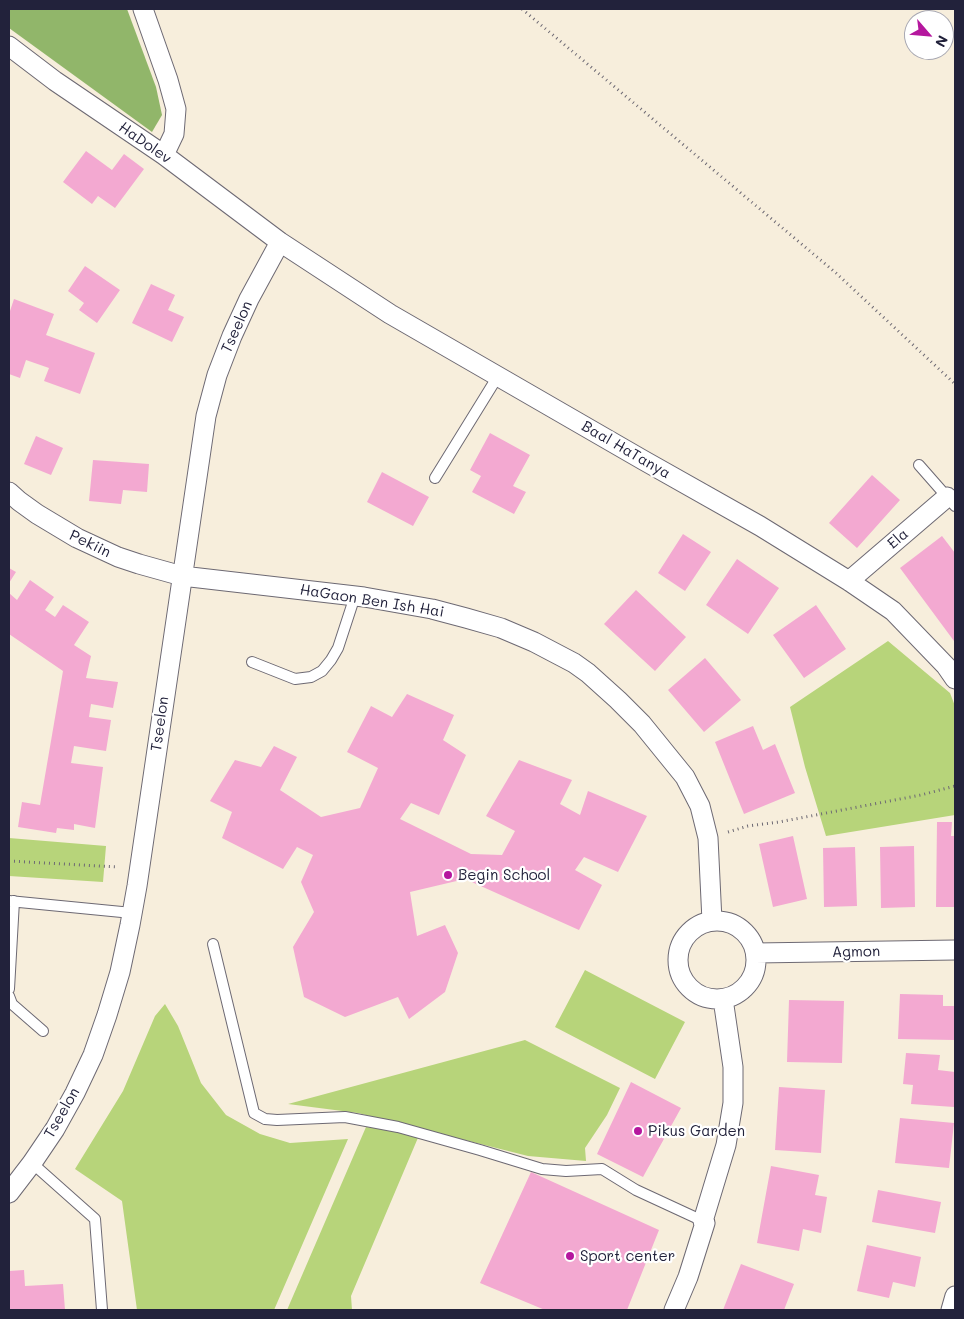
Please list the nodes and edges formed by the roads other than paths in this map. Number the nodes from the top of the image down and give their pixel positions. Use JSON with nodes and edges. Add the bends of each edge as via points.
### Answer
{"nodes":[{"id":1,"x":142,"y":9,"type":"edge"},
{"id":2,"x":9,"y":46,"type":"edge"},
{"id":3,"x":164,"y":155,"type":"junction"},
{"id":4,"x":280,"y":242,"type":"junction"},
{"id":5,"x":498,"y":376,"type":"junction"},
{"id":6,"x":920,"y":465,"type":"dead end"},
{"id":7,"x":435,"y":478,"type":"dead end"},
{"id":8,"x":9,"y":492,"type":"edge"},
{"id":9,"x":951,"y":502,"type":"edge"},
{"id":10,"x":182,"y":576,"type":"junction"},
{"id":11,"x":850,"y":581,"type":"junction"},
{"id":12,"x":355,"y":596,"type":"junction"},
{"id":13,"x":252,"y":662,"type":"dead end"},
{"id":14,"x":955,"y":679,"type":"edge"},
{"id":15,"x":11,"y":901,"type":"edge"},
{"id":16,"x":132,"y":913,"type":"junction"},
{"id":17,"x":712,"y":921,"type":"junction"},
{"id":18,"x":213,"y":944,"type":"dead end"},
{"id":19,"x":955,"y":950,"type":"edge"},
{"id":20,"x":756,"y":953,"type":"junction"},
{"id":21,"x":9,"y":989,"type":"edge"},
{"id":22,"x":9,"y":996,"type":"edge"},
{"id":23,"x":723,"y":999,"type":"junction"},
{"id":24,"x":43,"y":1031,"type":"dead end"},
{"id":25,"x":32,"y":1163,"type":"junction"},
{"id":26,"x":9,"y":1193,"type":"edge"},
{"id":27,"x":703,"y":1221,"type":"junction"},
{"id":28,"x":955,"y":1296,"type":"edge"},
{"id":29,"x":102,"y":1310,"type":"edge"},
{"id":30,"x":674,"y":1310,"type":"edge"},
{"id":31,"x":952,"y":1310,"type":"edge"}],
"edges":[{"from":1,"to":3,"type":"street","via":[[176,109],[174,134]]},
{"from":2,"to":3,"type":"street","name":"HaDolev"},
{"from":3,"to":4,"type":"street","name":"HaDolev"},
{"from":4,"to":5,"type":"street","name":"Baal HaTanya","via":[[390,314]]},
{"from":4,"to":10,"type":"street","name":"Tseelon","via":[[240,318],[211,395]]},
{"from":5,"to":7,"type":"lane"},
{"from":5,"to":11,"type":"street","name":"Baal HaTanya"},
{"from":6,"to":9,"type":"lane"},
{"from":8,"to":10,"type":"street","name":"Pekiin","via":[[37,514],[97,548]]},
{"from":9,"to":11,"type":"street","name":"Ela"},
{"from":10,"to":12,"type":"street","name":"HaGaon Ben Ish Hai"},
{"from":10,"to":16,"type":"street","name":"Tseelon"},
{"from":11,"to":14,"type":"street","name":"Baal HaTanya","via":[[893,611]]},
{"from":12,"to":13,"type":"lane","via":[[338,648],[322,670],[311,677],[295,679]]},
{"from":12,"to":17,"type":"street","name":"HaGaon Ben Ish Hai","via":[[475,620],[517,635],[574,663],[618,700],[685,777],[700,806],[708,838]]},
{"from":15,"to":16,"type":"lane"},
{"from":15,"to":21,"type":"lane"},
{"from":16,"to":25,"type":"street","name":"Tseelon","via":[[120,972],[93,1055],[55,1129]]},
{"from":17,"to":20,"type":"street","via":[[724,921],[745,932]]},
{"from":17,"to":23,"type":"street","via":[[700,925],[682,942],[678,966],[689,988],[711,999]]},
{"from":18,"to":27,"type":"lane","via":[[254,1113],[265,1119],[277,1120],[345,1117],[480,1150],[542,1170],[602,1169],[636,1190]]},
{"from":19,"to":20,"type":"street","name":"Agmon"},
{"from":20,"to":23,"type":"street","via":[[756,966],[745,988]]},
{"from":22,"to":24,"type":"lane","via":[[12,1004]]},
{"from":23,"to":27,"type":"street","via":[[733,1068],[733,1102],[726,1145]]},
{"from":25,"to":26,"type":"street","name":"Tseelon"},
{"from":25,"to":29,"type":"lane","via":[[95,1219]]},
{"from":27,"to":30,"type":"street","via":[[691,1268]]},
{"from":28,"to":31,"type":"street"}]}
